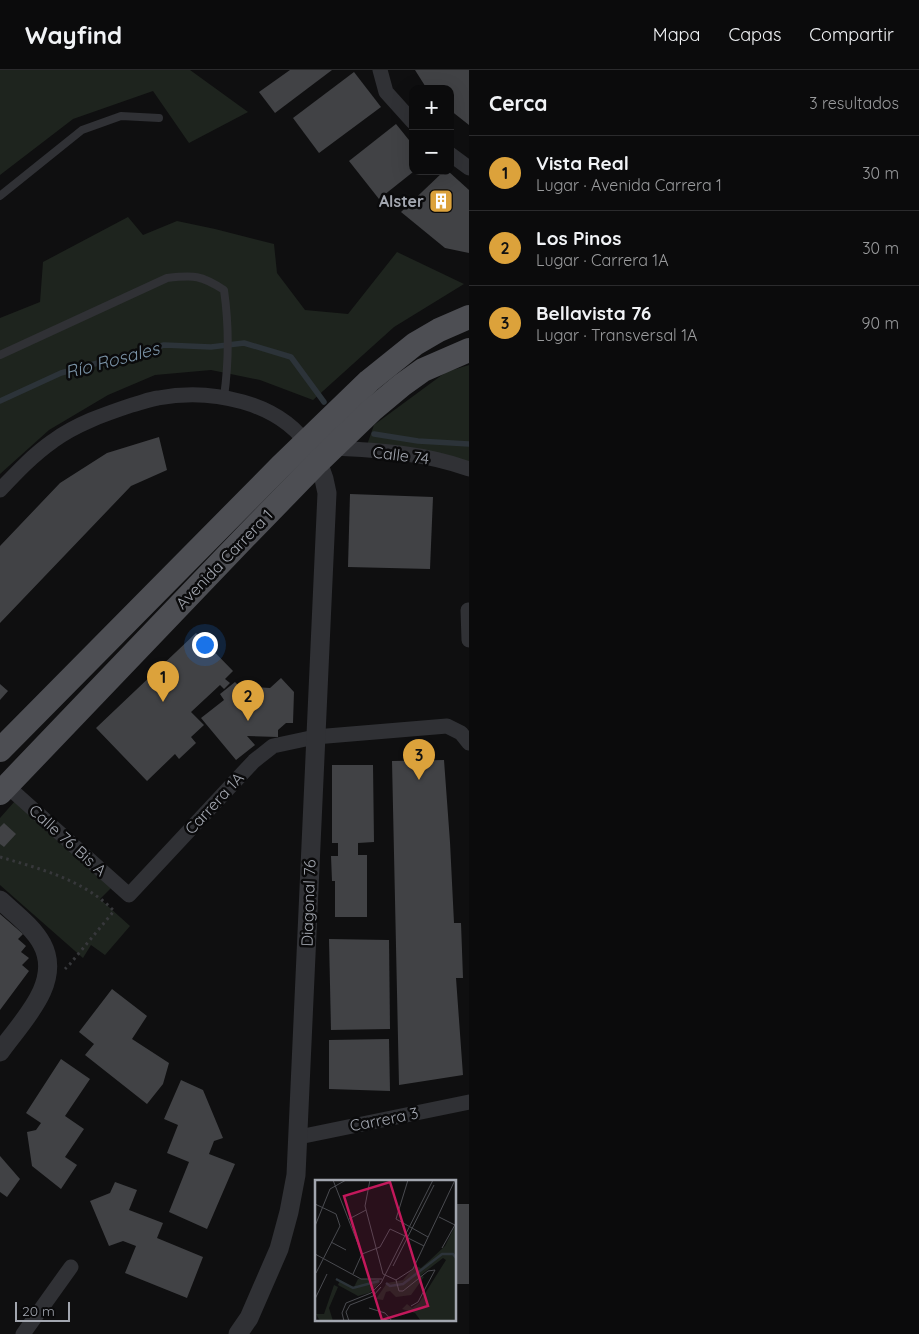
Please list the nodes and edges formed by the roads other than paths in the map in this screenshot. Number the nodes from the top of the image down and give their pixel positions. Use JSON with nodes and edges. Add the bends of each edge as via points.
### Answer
{"nodes":[{"id":1,"x":380,"y":70,"type":"edge"},
{"id":2,"x":159,"y":118,"type":"dead end"},
{"id":3,"x":409,"y":118,"type":"edge"},
{"id":4,"x":454,"y":157,"type":"edge"},
{"id":5,"x":469,"y":168,"type":"edge"},
{"id":6,"x":0,"y":196,"type":"edge"},
{"id":7,"x":469,"y":318,"type":"edge"},
{"id":8,"x":469,"y":350,"type":"edge"},
{"id":9,"x":0,"y":355,"type":"edge"},
{"id":10,"x":224,"y":397,"type":"junction"},
{"id":11,"x":306,"y":441,"type":"junction"},
{"id":12,"x":325,"y":455,"type":"junction"},
{"id":13,"x":469,"y":468,"type":"edge"},
{"id":14,"x":0,"y":490,"type":"edge"},
{"id":15,"x":468,"y":610,"type":"edge"},
{"id":16,"x":469,"y":640,"type":"edge"},
{"id":17,"x":466,"y":734,"type":"edge"},
{"id":18,"x":315,"y":737,"type":"junction"},
{"id":19,"x":0,"y":750,"type":"edge"},
{"id":20,"x":4,"y":790,"type":"edge"},
{"id":21,"x":129,"y":895,"type":"joint"},
{"id":22,"x":0,"y":900,"type":"edge"},
{"id":23,"x":0,"y":1052,"type":"edge"},
{"id":24,"x":469,"y":1102,"type":"edge"},
{"id":25,"x":298,"y":1136,"type":"junction"},
{"id":26,"x":71,"y":1268,"type":"dead end"},
{"id":27,"x":23,"y":1334,"type":"edge"},
{"id":28,"x":238,"y":1334,"type":"edge"}],
"edges":[{"from":1,"to":3,"type":"street","via":[[386,92]]},
{"from":2,"to":6,"type":"lane","via":[[121,116],[82,130]]},
{"from":4,"to":5,"type":"street"},
{"from":7,"to":11,"type":"main road","name":"Avenida Carrera 1","via":[[439,330],[392,361]]},
{"from":8,"to":12,"type":"main road","name":"Avenida Carrera 1","via":[[423,370],[402,385]]},
{"from":9,"to":10,"type":"lane","via":[[167,278],[192,275],[210,280],[224,290],[228,313]]},
{"from":10,"to":11,"type":"street","via":[[282,419]]},
{"from":10,"to":14,"type":"street","via":[[189,395],[157,398],[104,414],[54,440]]},
{"from":11,"to":12,"type":"street"},
{"from":11,"to":19,"type":"main road","name":"Avenida Carrera 1"},
{"from":12,"to":13,"type":"street","name":"Calle 74","via":[[358,450],[428,457]]},
{"from":12,"to":18,"type":"street","name":"Diagonal 76"},
{"from":12,"to":20,"type":"main road","name":"Avenida Carrera 1"},
{"from":15,"to":16,"type":"street"},
{"from":17,"to":18,"type":"street","name":"Carrera 1A","via":[[447,726]]},
{"from":18,"to":21,"type":"street","name":"Carrera 1A","via":[[273,746],[254,761]]},
{"from":18,"to":25,"type":"street","name":"Diagonal 76"},
{"from":20,"to":21,"type":"street","name":"Calle 76 Bis A"},
{"from":22,"to":23,"type":"street","via":[[36,935],[48,965],[45,988],[39,999]]},
{"from":24,"to":25,"type":"street","name":"Carrera 3"},
{"from":25,"to":28,"type":"street","name":"Diagonal 76","via":[[290,1212],[249,1318]]},
{"from":26,"to":27,"type":"street"}]}
